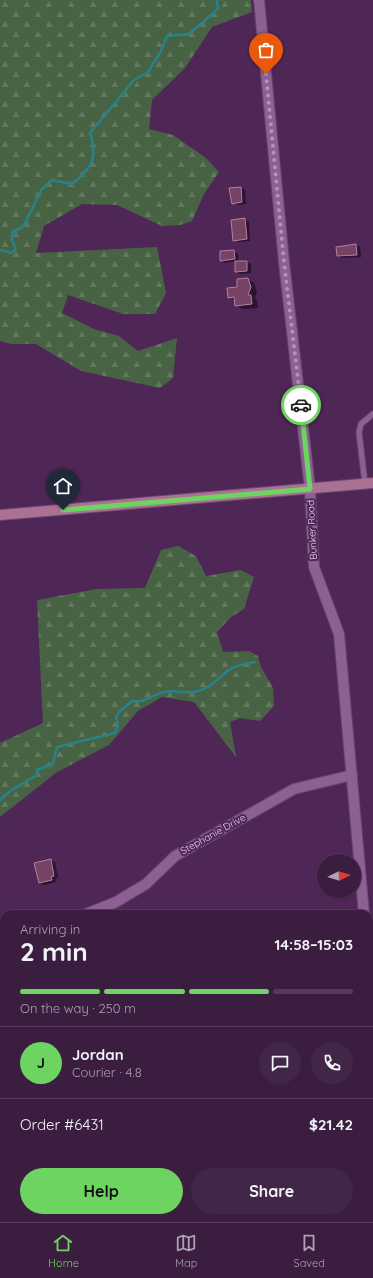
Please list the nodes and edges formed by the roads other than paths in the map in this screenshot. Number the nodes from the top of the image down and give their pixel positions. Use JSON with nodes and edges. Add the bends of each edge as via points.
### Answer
{"nodes":[{"id":1,"x":259,"y":0,"type":"edge"},
{"id":2,"x":373,"y":414,"type":"edge"},
{"id":3,"x":369,"y":483,"type":"edge"},
{"id":4,"x":310,"y":489,"type":"junction"},
{"id":5,"x":0,"y":516,"type":"edge"},
{"id":6,"x":352,"y":775,"type":"junction"},
{"id":7,"x":96,"y":910,"type":"edge"},
{"id":8,"x":364,"y":910,"type":"edge"}],
"edges":[{"from":1,"to":4,"type":"street","name":"Bunker Road","via":[[284,262]]},
{"from":2,"to":3,"type":"lane","via":[[361,424],[359,432]]},
{"from":3,"to":4,"type":"main road"},
{"from":4,"to":5,"type":"main road"},
{"from":4,"to":6,"type":"street","name":"Bunker Road","via":[[314,568],[339,634]]},
{"from":6,"to":7,"type":"street","name":"Stephanie Drive","via":[[294,789],[175,856],[146,884],[116,902]]},
{"from":6,"to":8,"type":"street","name":"Bunker Road"}]}
